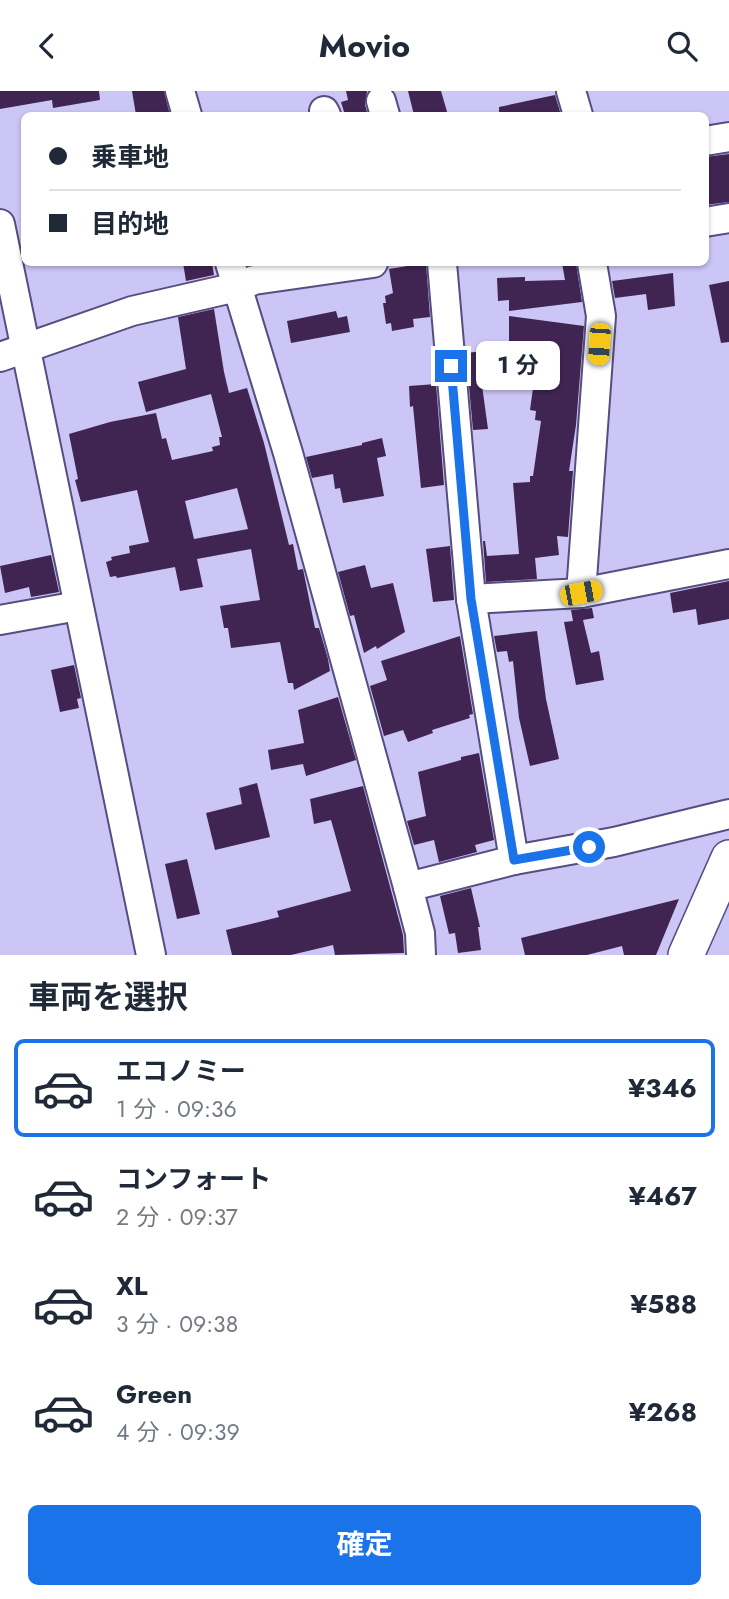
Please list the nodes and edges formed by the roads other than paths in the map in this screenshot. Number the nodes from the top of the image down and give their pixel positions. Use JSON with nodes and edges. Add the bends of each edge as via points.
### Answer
{"nodes":[{"id":1,"x":180,"y":91,"type":"edge"},
{"id":2,"x":571,"y":91,"type":"edge"},
{"id":3,"x":186,"y":112,"type":"edge"},
{"id":4,"x":577,"y":112,"type":"edge"},
{"id":5,"x":729,"y":137,"type":"edge"},
{"id":6,"x":709,"y":140,"type":"edge"},
{"id":7,"x":729,"y":218,"type":"edge"},
{"id":8,"x":709,"y":221,"type":"edge"},
{"id":9,"x":0,"y":224,"type":"edge"},
{"id":10,"x":352,"y":266,"type":"edge"},
{"id":11,"x":442,"y":266,"type":"edge"},
{"id":12,"x":593,"y":266,"type":"edge"},
{"id":13,"x":234,"y":275,"type":"edge"},
{"id":14,"x":13,"y":352,"type":"edge"},
{"id":15,"x":729,"y":564,"type":"edge"},
{"id":16,"x":581,"y":593,"type":"junction"},
{"id":17,"x":471,"y":599,"type":"junction"},
{"id":18,"x":78,"y":606,"type":"junction"},
{"id":19,"x":0,"y":620,"type":"edge"},
{"id":20,"x":729,"y":814,"type":"edge"},
{"id":21,"x":729,"y":858,"type":"edge"},
{"id":22,"x":514,"y":860,"type":"junction"},
{"id":23,"x":408,"y":887,"type":"junction"},
{"id":24,"x":151,"y":955,"type":"edge"},
{"id":25,"x":421,"y":955,"type":"edge"},
{"id":26,"x":686,"y":955,"type":"edge"}],
"edges":[{"from":1,"to":3,"type":"street"},
{"from":2,"to":4,"type":"street"},
{"from":5,"to":6,"type":"street"},
{"from":7,"to":8,"type":"street"},
{"from":9,"to":14,"type":"street"},
{"from":10,"to":13,"type":"street","via":[[254,280]]},
{"from":11,"to":17,"type":"street"},
{"from":12,"to":16,"type":"street","via":[[601,316]]},
{"from":13,"to":14,"type":"street"},
{"from":13,"to":23,"type":"street"},
{"from":14,"to":18,"type":"street"},
{"from":15,"to":16,"type":"street"},
{"from":16,"to":17,"type":"street"},
{"from":17,"to":22,"type":"street"},
{"from":18,"to":19,"type":"street"},
{"from":18,"to":24,"type":"street"},
{"from":20,"to":22,"type":"street"},
{"from":21,"to":26,"type":"main road"},
{"from":22,"to":23,"type":"street"},
{"from":23,"to":25,"type":"street"}]}
